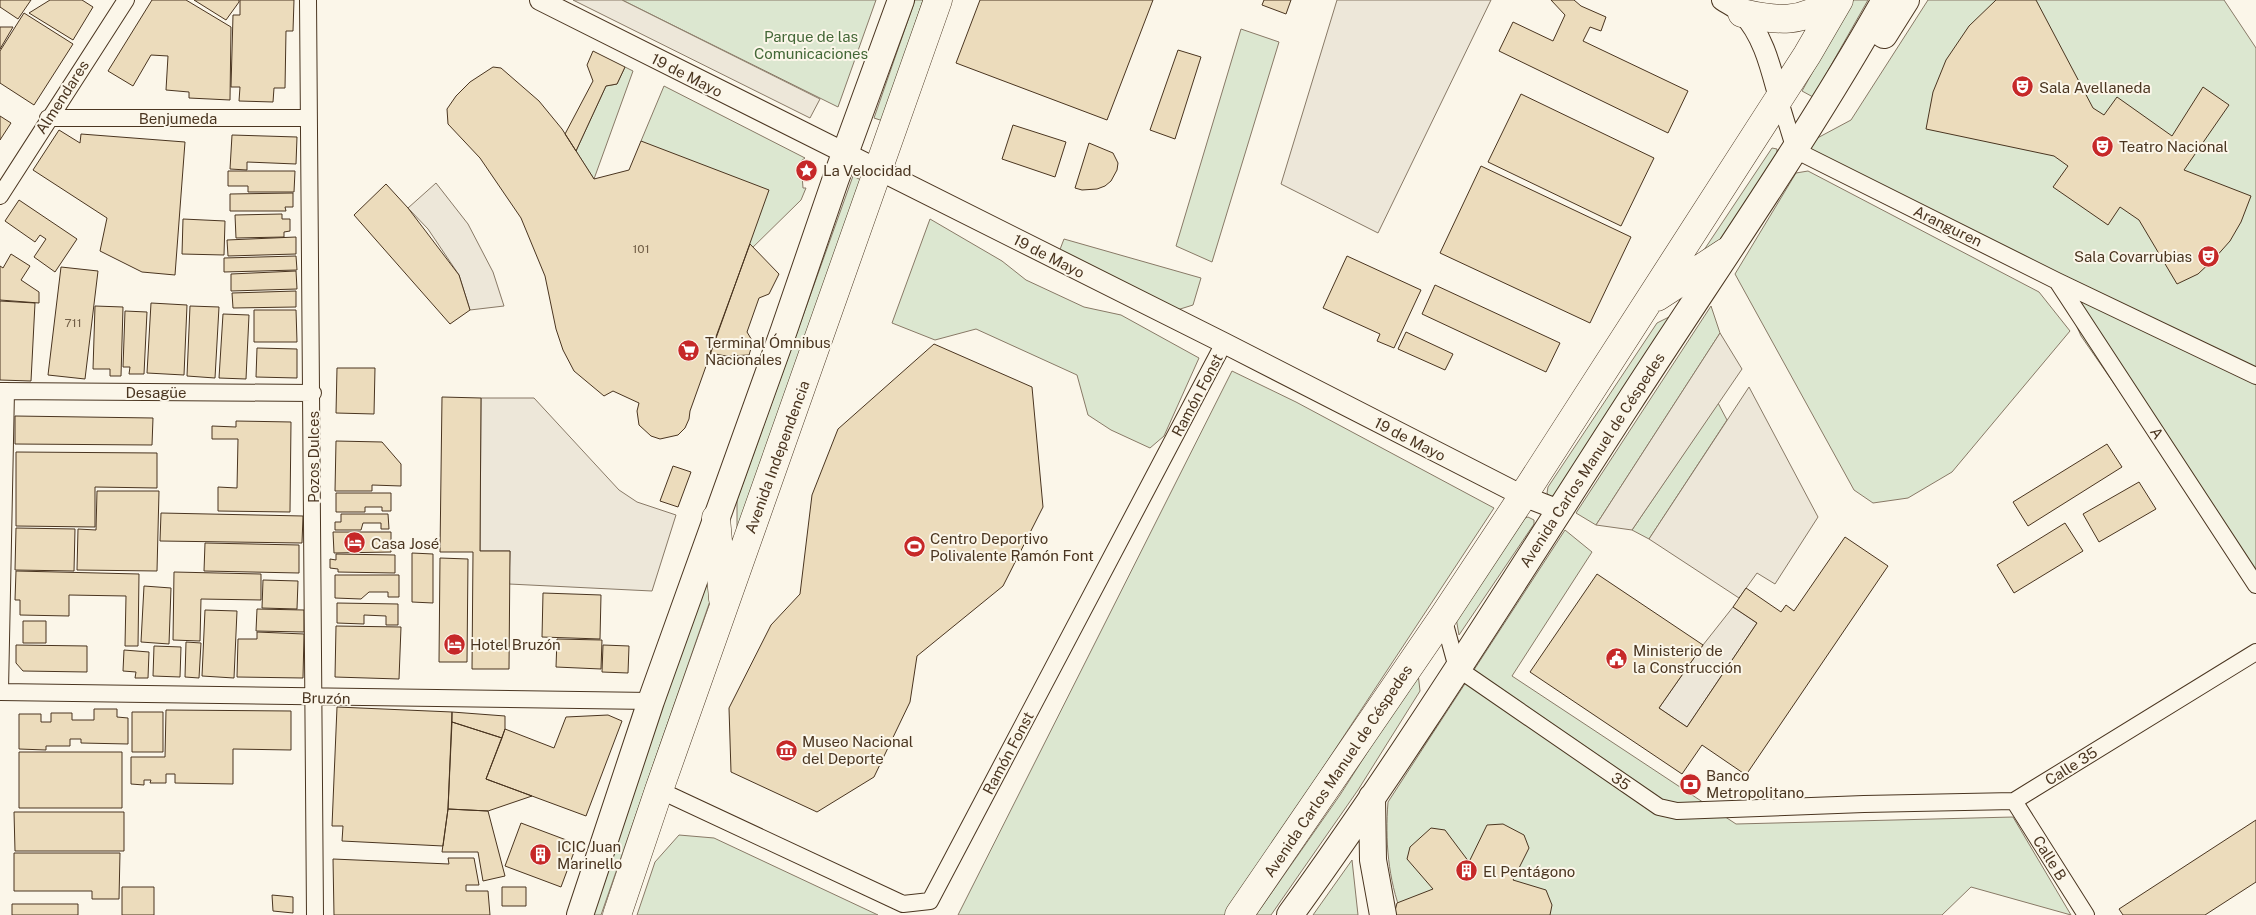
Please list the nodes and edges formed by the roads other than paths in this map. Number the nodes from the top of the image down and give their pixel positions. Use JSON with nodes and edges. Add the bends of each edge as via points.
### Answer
{"nodes":[{"id":1,"x":126,"y":0,"type":"edge"},
{"id":2,"x":308,"y":0,"type":"edge"},
{"id":3,"x":540,"y":0,"type":"edge"},
{"id":4,"x":901,"y":0,"type":"edge"},
{"id":5,"x":938,"y":0,"type":"edge"},
{"id":6,"x":1833,"y":0,"type":"edge"},
{"id":7,"x":1839,"y":0,"type":"edge"},
{"id":8,"x":1885,"y":0,"type":"edge"},
{"id":9,"x":1906,"y":0,"type":"edge"},
{"id":10,"x":1732,"y":7,"type":"edge"},
{"id":11,"x":1779,"y":98,"type":"junction"},
{"id":12,"x":1818,"y":114,"type":"junction"},
{"id":13,"x":48,"y":118,"type":"junction"},
{"id":14,"x":308,"y":118,"type":"junction"},
{"id":15,"x":1795,"y":150,"type":"junction"},
{"id":16,"x":844,"y":154,"type":"junction"},
{"id":17,"x":878,"y":171,"type":"junction"},
{"id":18,"x":0,"y":196,"type":"edge"},
{"id":19,"x":1726,"y":252,"type":"junction"},
{"id":20,"x":2057,"y":281,"type":"junction"},
{"id":21,"x":1648,"y":304,"type":"junction"},
{"id":22,"x":1224,"y":344,"type":"junction"},
{"id":23,"x":2256,"y":376,"type":"edge"},
{"id":24,"x":3,"y":391,"type":"edge"},
{"id":25,"x":312,"y":393,"type":"junction"},
{"id":26,"x":1523,"y":496,"type":"junction"},
{"id":27,"x":1559,"y":510,"type":"junction"},
{"id":28,"x":716,"y":518,"type":"junction"},
{"id":29,"x":2256,"y":585,"type":"edge"},
{"id":30,"x":724,"y":607,"type":"junction"},
{"id":31,"x":1443,"y":617,"type":"junction"},
{"id":32,"x":2256,"y":652,"type":"edge"},
{"id":33,"x":1457,"y":668,"type":"junction"},
{"id":34,"x":0,"y":691,"type":"edge"},
{"id":35,"x":315,"y":698,"type":"junction"},
{"id":36,"x":651,"y":701,"type":"junction"},
{"id":37,"x":659,"y":790,"type":"junction"},
{"id":38,"x":1372,"y":797,"type":"junction"},
{"id":39,"x":2014,"y":801,"type":"junction"},
{"id":40,"x":316,"y":915,"type":"edge"},
{"id":41,"x":580,"y":915,"type":"edge"},
{"id":42,"x":617,"y":915,"type":"edge"},
{"id":43,"x":1239,"y":915,"type":"edge"},
{"id":44,"x":1290,"y":915,"type":"edge"},
{"id":45,"x":1383,"y":915,"type":"edge"},
{"id":46,"x":2086,"y":915,"type":"edge"}],
"edges":[{"from":1,"to":13,"type":"street","name":"Almendares"},
{"from":2,"to":14,"type":"street","name":"Pozos Dulces"},
{"from":3,"to":16,"type":"street","name":"19 de Mayo"},
{"from":4,"to":16,"type":"main road"},
{"from":5,"to":17,"type":"highway","name":"Avenida Independencia"},
{"from":6,"to":10,"type":"highway","via":[[1813,13],[1788,19],[1773,20]]},
{"from":7,"to":11,"type":"highway","name":"Avenida Carlos Manuel de Céspedes"},
{"from":8,"to":12,"type":"main road","name":"Avenida Carlos Manuel de Céspedes"},
{"from":9,"to":12,"type":"main road","via":[[1868,59]]},
{"from":10,"to":11,"type":"street","via":[[1768,56]]},
{"from":11,"to":15,"type":"street"},
{"from":11,"to":21,"type":"highway","name":"Avenida Carlos Manuel de Céspedes"},
{"from":12,"to":15,"type":"main road","name":"Avenida Carlos Manuel de Céspedes"},
{"from":13,"to":14,"type":"street","name":"Benjumeda"},
{"from":13,"to":18,"type":"street","name":"Almendares"},
{"from":14,"to":25,"type":"street","name":"Pozos Dulces"},
{"from":15,"to":19,"type":"main road","name":"Avenida Carlos Manuel de Céspedes"},
{"from":15,"to":20,"type":"street","name":"Aranguren"},
{"from":16,"to":17,"type":"street","name":"19 de Mayo"},
{"from":16,"to":28,"type":"main road"},
{"from":17,"to":22,"type":"street","name":"19 de Mayo"},
{"from":17,"to":30,"type":"highway","name":"Avenida Independencia"},
{"from":19,"to":21,"type":"highway"},
{"from":19,"to":27,"type":"main road","name":"Avenida Carlos Manuel de Céspedes"},
{"from":20,"to":23,"type":"street","name":"Aranguren"},
{"from":20,"to":29,"type":"street","name":"A"},
{"from":21,"to":26,"type":"highway","name":"Avenida Carlos Manuel de Céspedes"},
{"from":22,"to":26,"type":"street","name":"19 de Mayo"},
{"from":22,"to":37,"type":"street","name":"Ramón Fonst","via":[[930,901],[903,904]]},
{"from":24,"to":25,"type":"street","name":"Desagüe"},
{"from":24,"to":34,"type":"street"},
{"from":25,"to":35,"type":"street","name":"Pozos Dulces"},
{"from":26,"to":27,"type":"street","name":"19 de Mayo"},
{"from":26,"to":31,"type":"highway","name":"Avenida Carlos Manuel de Céspedes"},
{"from":27,"to":33,"type":"main road","name":"Avenida Carlos Manuel de Céspedes"},
{"from":28,"to":30,"type":"highway"},
{"from":28,"to":36,"type":"main road"},
{"from":30,"to":37,"type":"highway","name":"Avenida Independencia"},
{"from":31,"to":33,"type":"street"},
{"from":31,"to":43,"type":"highway","name":"Avenida Carlos Manuel de Céspedes"},
{"from":32,"to":39,"type":"street","name":"Calle 35"},
{"from":33,"to":38,"type":"main road","name":"Avenida Carlos Manuel de Céspedes"},
{"from":33,"to":39,"type":"street","name":"35","via":[[1659,807],[1677,811]]},
{"from":34,"to":35,"type":"street","name":"Bruzón"},
{"from":35,"to":36,"type":"street","name":"Bruzón"},
{"from":35,"to":40,"type":"street","name":"Pozos Dulces"},
{"from":36,"to":41,"type":"main road"},
{"from":37,"to":42,"type":"highway","name":"Avenida Independencia"},
{"from":38,"to":44,"type":"main road","name":"Avenida Carlos Manuel de Céspedes"},
{"from":38,"to":45,"type":"main road","via":[[1373,860]]},
{"from":39,"to":46,"type":"street","name":"Calle B"}]}
